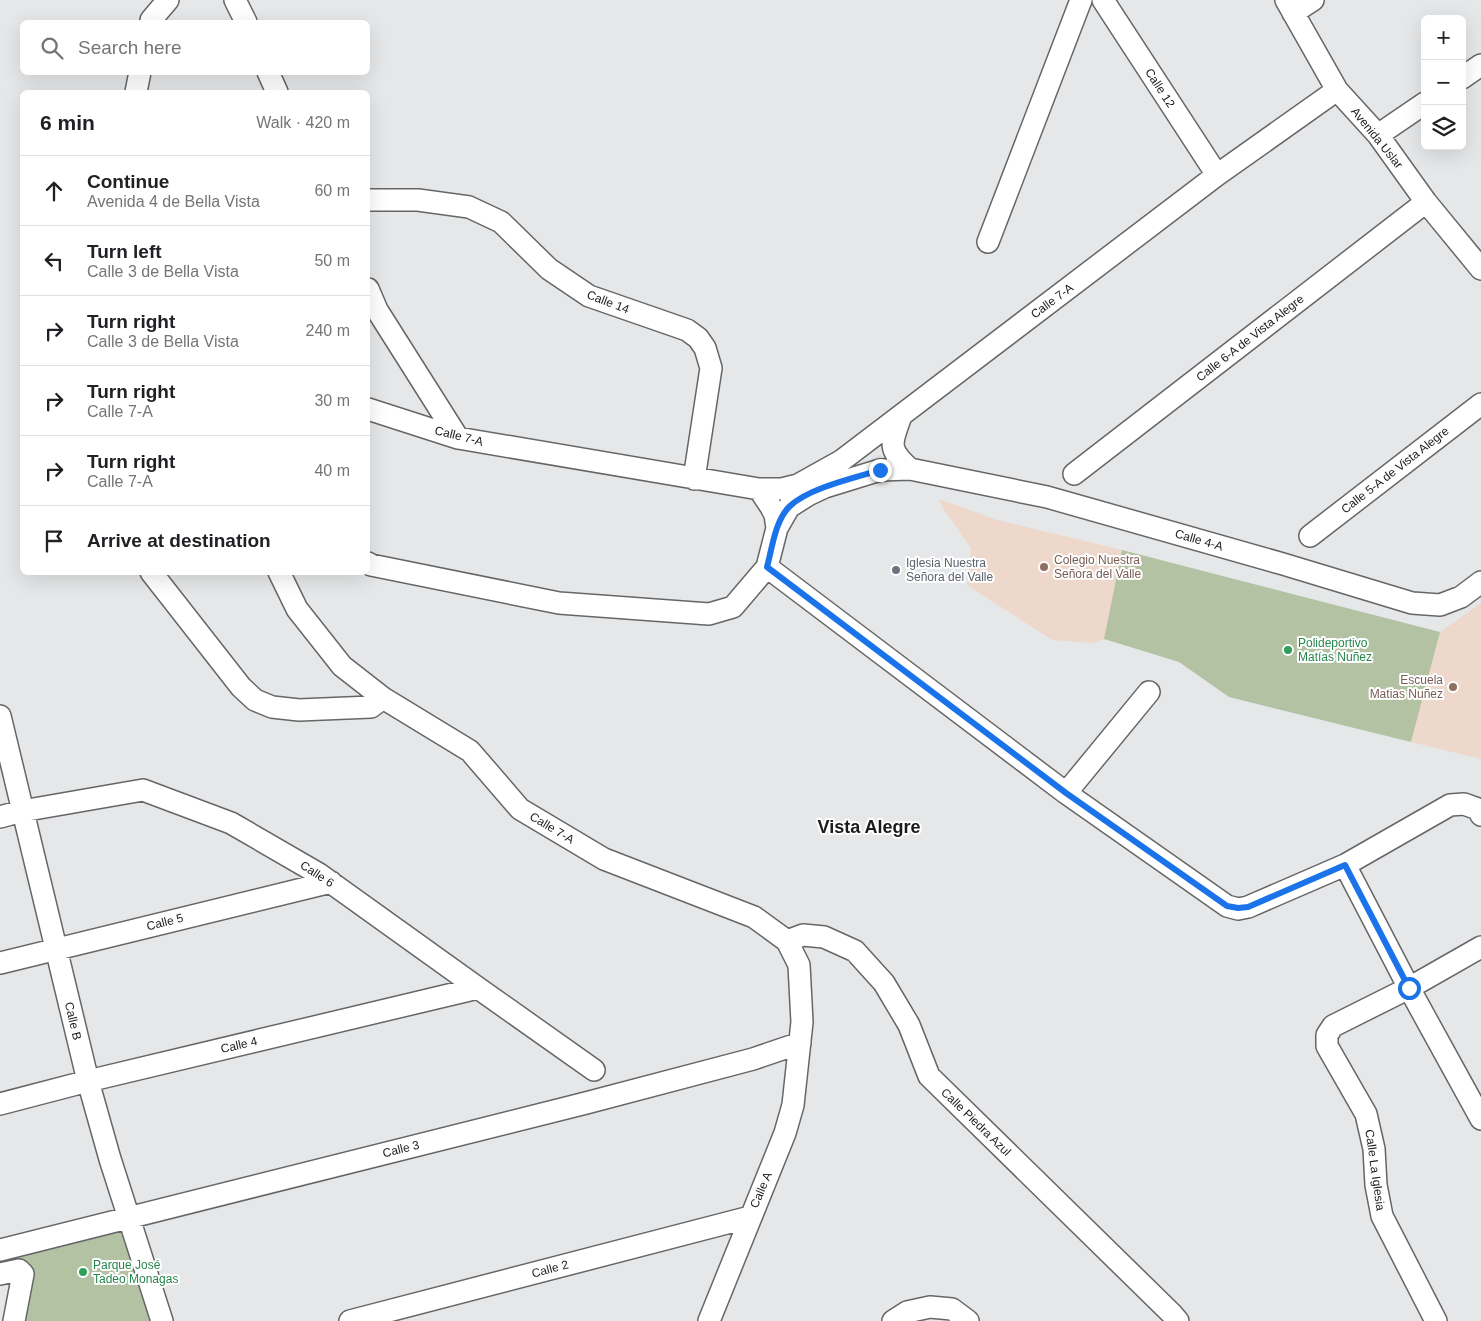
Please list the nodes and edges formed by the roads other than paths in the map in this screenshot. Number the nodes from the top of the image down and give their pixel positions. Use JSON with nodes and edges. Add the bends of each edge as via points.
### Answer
{"nodes":[{"id":1,"x":168,"y":0,"type":"edge"},
{"id":2,"x":235,"y":0,"type":"edge"},
{"id":3,"x":1081,"y":0,"type":"edge"},
{"id":4,"x":1103,"y":0,"type":"edge"},
{"id":5,"x":1313,"y":0,"type":"edge"},
{"id":6,"x":1289,"y":6,"type":"edge"},
{"id":7,"x":151,"y":20,"type":"edge"},
{"id":8,"x":245,"y":20,"type":"edge"},
{"id":9,"x":1481,"y":65,"type":"edge"},
{"id":10,"x":139,"y":75,"type":"edge"},
{"id":11,"x":269,"y":75,"type":"edge"},
{"id":12,"x":1466,"y":75,"type":"edge"},
{"id":13,"x":136,"y":90,"type":"edge"},
{"id":14,"x":276,"y":90,"type":"edge"},
{"id":15,"x":1337,"y":90,"type":"junction"},
{"id":16,"x":1422,"y":105,"type":"edge"},
{"id":17,"x":1378,"y":135,"type":"junction"},
{"id":18,"x":1217,"y":175,"type":"junction"},
{"id":19,"x":370,"y":200,"type":"edge"},
{"id":20,"x":1426,"y":202,"type":"junction"},
{"id":21,"x":988,"y":242,"type":"dead end"},
{"id":22,"x":1477,"y":257,"type":"edge"},
{"id":23,"x":370,"y":294,"type":"edge"},
{"id":24,"x":1481,"y":404,"type":"edge"},
{"id":25,"x":370,"y":410,"type":"edge"},
{"id":26,"x":901,"y":416,"type":"junction"},
{"id":27,"x":458,"y":438,"type":"junction"},
{"id":28,"x":910,"y":470,"type":"junction"},
{"id":29,"x":1074,"y":474,"type":"dead end"},
{"id":30,"x":694,"y":479,"type":"junction"},
{"id":31,"x":759,"y":489,"type":"junction"},
{"id":32,"x":777,"y":528,"type":"junction"},
{"id":33,"x":1310,"y":536,"type":"dead end"},
{"id":34,"x":370,"y":564,"type":"edge"},
{"id":35,"x":767,"y":567,"type":"junction"},
{"id":36,"x":153,"y":575,"type":"edge"},
{"id":37,"x":280,"y":575,"type":"edge"},
{"id":38,"x":1481,"y":582,"type":"edge"},
{"id":39,"x":1149,"y":692,"type":"dead end"},
{"id":40,"x":383,"y":698,"type":"junction"},
{"id":41,"x":0,"y":716,"type":"edge"},
{"id":42,"x":1066,"y":793,"type":"junction"},
{"id":43,"x":22,"y":811,"type":"junction"},
{"id":44,"x":1481,"y":814,"type":"edge"},
{"id":45,"x":0,"y":817,"type":"edge"},
{"id":46,"x":1345,"y":865,"type":"junction"},
{"id":47,"x":331,"y":882,"type":"junction"},
{"id":48,"x":787,"y":941,"type":"junction"},
{"id":49,"x":1481,"y":947,"type":"edge"},
{"id":50,"x":56,"y":949,"type":"junction"},
{"id":51,"x":0,"y":963,"type":"edge"},
{"id":52,"x":478,"y":988,"type":"junction"},
{"id":53,"x":1409,"y":988,"type":"junction"},
{"id":54,"x":800,"y":1049,"type":"junction"},
{"id":55,"x":594,"y":1070,"type":"dead end"},
{"id":56,"x":88,"y":1081,"type":"junction"},
{"id":57,"x":0,"y":1104,"type":"edge"},
{"id":58,"x":1481,"y":1119,"type":"edge"},
{"id":59,"x":750,"y":1217,"type":"junction"},
{"id":60,"x":130,"y":1222,"type":"junction"},
{"id":61,"x":0,"y":1250,"type":"edge"},
{"id":62,"x":0,"y":1260,"type":"edge"},
{"id":63,"x":0,"y":1274,"type":"edge"},
{"id":64,"x":898,"y":1320,"type":"edge"},
{"id":65,"x":14,"y":1321,"type":"edge"},
{"id":66,"x":162,"y":1321,"type":"edge"},
{"id":67,"x":350,"y":1321,"type":"edge"},
{"id":68,"x":709,"y":1321,"type":"edge"},
{"id":69,"x":968,"y":1321,"type":"edge"},
{"id":70,"x":1178,"y":1321,"type":"edge"},
{"id":71,"x":1436,"y":1321,"type":"edge"}],
"edges":[{"from":1,"to":7,"type":"street"},
{"from":2,"to":8,"type":"street"},
{"from":3,"to":21,"type":"street"},
{"from":4,"to":18,"type":"street","name":"Calle 12"},
{"from":5,"to":6,"type":"street"},
{"from":6,"to":15,"type":"street","name":"Avenida Uslar"},
{"from":9,"to":12,"type":"street"},
{"from":10,"to":13,"type":"street"},
{"from":11,"to":14,"type":"street"},
{"from":15,"to":17,"type":"street","name":"Avenida Uslar"},
{"from":15,"to":18,"type":"street","name":"Calle 7-A"},
{"from":16,"to":17,"type":"street"},
{"from":17,"to":20,"type":"street","name":"Avenida Uslar"},
{"from":18,"to":26,"type":"street","name":"Calle 7-A"},
{"from":19,"to":30,"type":"street","name":"Calle 14","via":[[418,200],[469,207],[501,222],[549,269],[589,296],[687,330],[698,338],[711,368]]},
{"from":20,"to":22,"type":"street","name":"Avenida Uslar"},
{"from":20,"to":29,"type":"street","name":"Calle 6-A de Vista Alegre"},
{"from":23,"to":27,"type":"street","via":[[377,310]]},
{"from":24,"to":33,"type":"street","name":"Calle 5-A de Vista Alegre"},
{"from":25,"to":27,"type":"street","name":"Calle 7-A"},
{"from":26,"to":28,"type":"street","via":[[893,447],[896,457]]},
{"from":26,"to":31,"type":"street","name":"Calle 7-A","via":[[841,461],[798,485]]},
{"from":27,"to":30,"type":"street","name":"Calle 7-A"},
{"from":28,"to":32,"type":"street","via":[[880,470],[825,487],[789,506]]},
{"from":28,"to":38,"type":"street","name":"Calle 4-A","via":[[1047,498],[1412,603],[1440,605],[1461,598]]},
{"from":30,"to":31,"type":"street","name":"Calle 7-A"},
{"from":31,"to":32,"type":"street","via":[[775,514]]},
{"from":32,"to":35,"type":"street"},
{"from":34,"to":35,"type":"street","via":[[559,604],[709,614],[733,607]]},
{"from":35,"to":42,"type":"street"},
{"from":36,"to":40,"type":"street","via":[[241,687],[255,700],[272,707],[333,710],[371,707]]},
{"from":37,"to":40,"type":"street","name":"Calle 7-A","via":[[297,609],[342,666]]},
{"from":39,"to":42,"type":"street"},
{"from":40,"to":48,"type":"street","name":"Calle 7-A","via":[[470,752],[520,809],[604,859],[754,916]]},
{"from":41,"to":43,"type":"street","name":"Calle B"},
{"from":42,"to":46,"type":"street","via":[[1227,906],[1248,907]]},
{"from":43,"to":45,"type":"street","name":"Calle 6"},
{"from":43,"to":47,"type":"street","name":"Calle 6","via":[[143,790],[231,823]]},
{"from":43,"to":50,"type":"street","name":"Calle B"},
{"from":44,"to":46,"type":"street","via":[[1478,809],[1464,804],[1450,805]]},
{"from":46,"to":53,"type":"street"},
{"from":47,"to":50,"type":"street","name":"Calle 5"},
{"from":47,"to":52,"type":"street","name":"Calle 6"},
{"from":48,"to":54,"type":"street","name":"Calle 7-A","via":[[798,965],[802,1022]]},
{"from":48,"to":70,"type":"street","name":"Calle Piedra Azul","via":[[803,935],[824,937],[855,951],[884,983],[909,1025],[929,1076]]},
{"from":49,"to":53,"type":"street"},
{"from":50,"to":51,"type":"street","name":"Calle 5"},
{"from":50,"to":56,"type":"street","name":"Calle B"},
{"from":52,"to":55,"type":"street","name":"Calle 6"},
{"from":52,"to":56,"type":"street","name":"Calle 4"},
{"from":53,"to":58,"type":"street"},
{"from":53,"to":71,"type":"street","name":"Calle La Iglesia","via":[[1333,1026],[1327,1035],[1327,1046],[1366,1114],[1382,1216]]},
{"from":54,"to":59,"type":"street","name":"Calle A","via":[[793,1105],[785,1133]]},
{"from":54,"to":60,"type":"street","name":"Calle 3","via":[[758,1070],[588,1108]]},
{"from":56,"to":57,"type":"street","name":"Calle 4"},
{"from":56,"to":60,"type":"street","name":"Calle B"},
{"from":59,"to":67,"type":"street","name":"Calle 2"},
{"from":59,"to":68,"type":"street","name":"Calle A"},
{"from":60,"to":61,"type":"street","name":"Calle 3"},
{"from":60,"to":62,"type":"street","name":"Calle 3"},
{"from":60,"to":66,"type":"street","name":"Calle B"},
{"from":63,"to":65,"type":"street","via":[[19,1270],[23,1274]]},
{"from":64,"to":69,"type":"street","via":[[907,1312],[930,1307],[952,1309]]}]}
